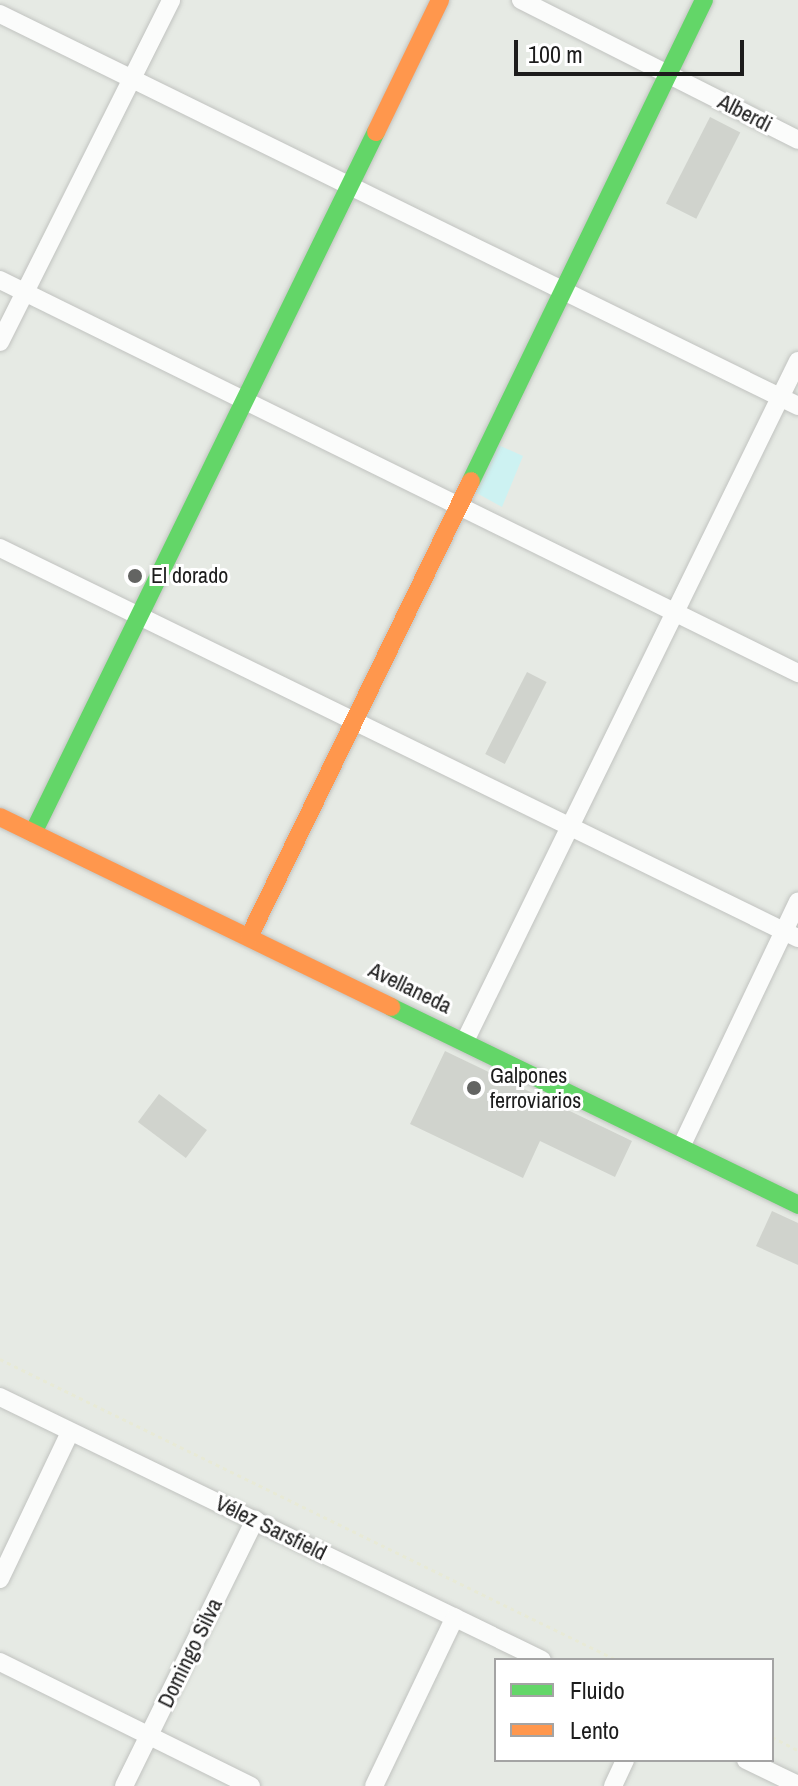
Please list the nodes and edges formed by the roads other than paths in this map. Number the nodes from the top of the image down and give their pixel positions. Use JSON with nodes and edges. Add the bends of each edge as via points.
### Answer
{"nodes":[{"id":1,"x":171,"y":0,"type":"edge"},
{"id":2,"x":440,"y":0,"type":"edge"},
{"id":3,"x":521,"y":0,"type":"edge"},
{"id":4,"x":704,"y":0,"type":"edge"},
{"id":5,"x":0,"y":14,"type":"edge"},
{"id":6,"x":668,"y":75,"type":"junction"},
{"id":7,"x":133,"y":78,"type":"junction"},
{"id":8,"x":798,"y":140,"type":"edge"},
{"id":9,"x":346,"y":187,"type":"junction"},
{"id":10,"x":0,"y":280,"type":"edge"},
{"id":11,"x":564,"y":290,"type":"junction"},
{"id":12,"x":24,"y":291,"type":"junction"},
{"id":13,"x":0,"y":342,"type":"edge"},
{"id":14,"x":798,"y":361,"type":"edge"},
{"id":15,"x":780,"y":398,"type":"junction"},
{"id":16,"x":241,"y":399,"type":"junction"},
{"id":17,"x":798,"y":406,"type":"edge"},
{"id":18,"x":458,"y":504,"type":"junction"},
{"id":19,"x":0,"y":548,"type":"edge"},
{"id":20,"x":674,"y":614,"type":"junction"},
{"id":21,"x":138,"y":615,"type":"junction"},
{"id":22,"x":798,"y":673,"type":"edge"},
{"id":23,"x":353,"y":722,"type":"junction"},
{"id":24,"x":0,"y":817,"type":"edge"},
{"id":25,"x":570,"y":826,"type":"junction"},
{"id":26,"x":33,"y":833,"type":"junction"},
{"id":27,"x":798,"y":902,"type":"edge"},
{"id":28,"x":791,"y":935,"type":"edge"},
{"id":29,"x":249,"y":937,"type":"junction"},
{"id":30,"x":465,"y":1041,"type":"junction"},
{"id":31,"x":681,"y":1147,"type":"junction"},
{"id":32,"x":798,"y":1205,"type":"edge"},
{"id":33,"x":0,"y":1397,"type":"edge"},
{"id":34,"x":70,"y":1432,"type":"junction"},
{"id":35,"x":255,"y":1520,"type":"junction"},
{"id":36,"x":0,"y":1579,"type":"edge"},
{"id":37,"x":455,"y":1617,"type":"junction"},
{"id":38,"x":538,"y":1658,"type":"edge"},
{"id":39,"x":0,"y":1662,"type":"edge"},
{"id":40,"x":150,"y":1736,"type":"junction"},
{"id":41,"x":624,"y":1762,"type":"edge"},
{"id":42,"x":750,"y":1762,"type":"edge"},
{"id":43,"x":798,"y":1785,"type":"edge"},
{"id":44,"x":124,"y":1786,"type":"edge"},
{"id":45,"x":251,"y":1786,"type":"edge"},
{"id":46,"x":374,"y":1786,"type":"edge"},
{"id":47,"x":613,"y":1786,"type":"edge"}],
"edges":[{"from":1,"to":7,"type":"street"},
{"from":2,"to":9,"type":"street"},
{"from":3,"to":6,"type":"street","name":"Alberdi"},
{"from":4,"to":6,"type":"street"},
{"from":5,"to":7,"type":"street"},
{"from":6,"to":8,"type":"street","name":"Alberdi"},
{"from":6,"to":11,"type":"street"},
{"from":7,"to":9,"type":"street"},
{"from":7,"to":12,"type":"street"},
{"from":9,"to":11,"type":"street"},
{"from":9,"to":16,"type":"street"},
{"from":10,"to":12,"type":"street"},
{"from":11,"to":15,"type":"street"},
{"from":11,"to":18,"type":"street"},
{"from":12,"to":13,"type":"street"},
{"from":12,"to":16,"type":"street"},
{"from":14,"to":15,"type":"street"},
{"from":15,"to":17,"type":"street"},
{"from":15,"to":20,"type":"street"},
{"from":16,"to":18,"type":"street"},
{"from":16,"to":21,"type":"street"},
{"from":18,"to":20,"type":"street"},
{"from":18,"to":23,"type":"street"},
{"from":19,"to":21,"type":"street"},
{"from":20,"to":22,"type":"street"},
{"from":20,"to":25,"type":"street"},
{"from":21,"to":23,"type":"street"},
{"from":21,"to":26,"type":"street"},
{"from":23,"to":25,"type":"street"},
{"from":23,"to":29,"type":"street"},
{"from":24,"to":26,"type":"street","name":"Avellaneda"},
{"from":25,"to":28,"type":"street"},
{"from":25,"to":30,"type":"street"},
{"from":26,"to":29,"type":"street","name":"Avellaneda"},
{"from":27,"to":28,"type":"street"},
{"from":28,"to":31,"type":"street"},
{"from":29,"to":30,"type":"street","name":"Avellaneda"},
{"from":30,"to":31,"type":"street","name":"Avellaneda"},
{"from":31,"to":32,"type":"street","name":"Avellaneda"},
{"from":33,"to":34,"type":"street","name":"Vélez Sarsfield"},
{"from":34,"to":35,"type":"street","name":"Vélez Sarsfield"},
{"from":34,"to":36,"type":"street"},
{"from":35,"to":37,"type":"street","name":"Vélez Sarsfield"},
{"from":35,"to":40,"type":"street","name":"Domingo Silva"},
{"from":37,"to":38,"type":"street","name":"Vélez Sarsfield"},
{"from":37,"to":46,"type":"street"},
{"from":39,"to":40,"type":"street"},
{"from":40,"to":44,"type":"street","name":"Domingo Silva"},
{"from":40,"to":45,"type":"street"},
{"from":41,"to":47,"type":"street"},
{"from":42,"to":43,"type":"street"}]}
